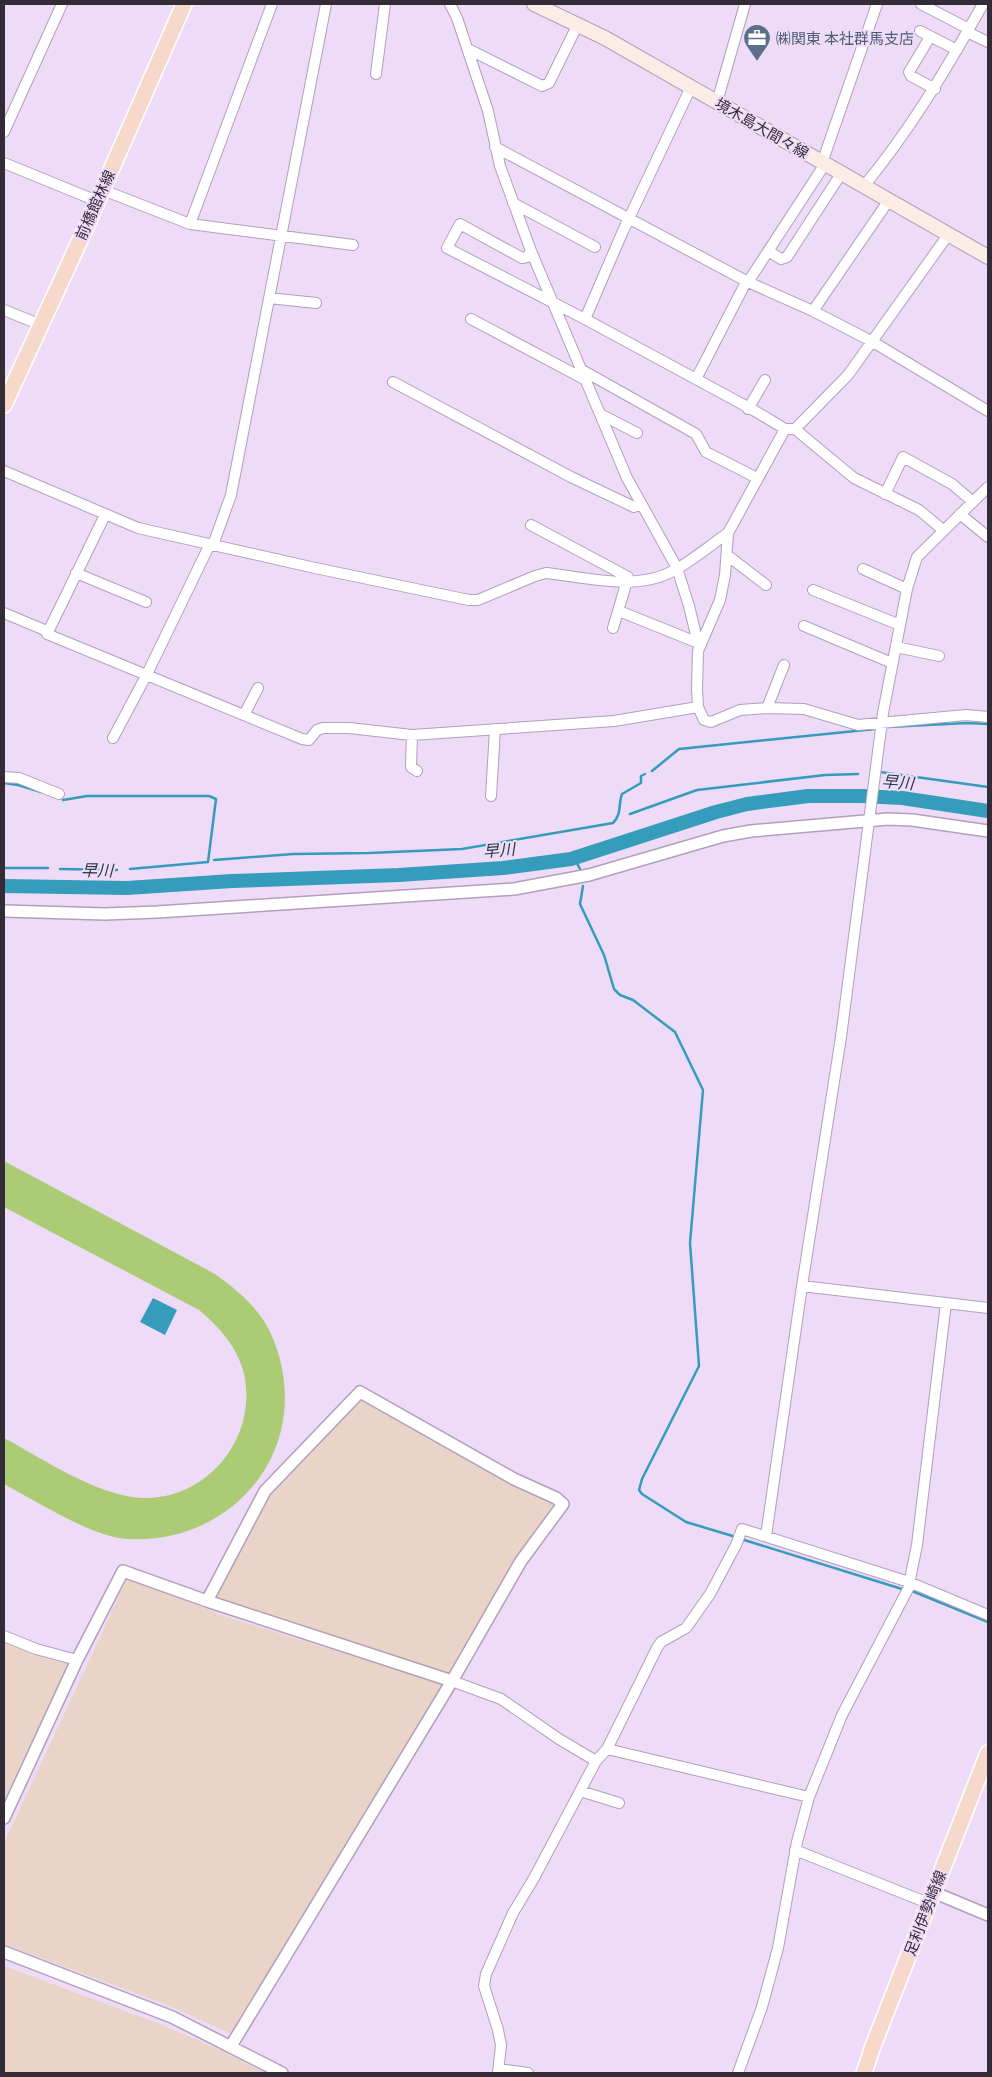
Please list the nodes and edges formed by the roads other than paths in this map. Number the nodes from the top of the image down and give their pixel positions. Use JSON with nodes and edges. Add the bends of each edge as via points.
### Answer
{"nodes":[{"id":1,"x":62,"y":4,"type":"edge"},
{"id":2,"x":184,"y":4,"type":"edge"},
{"id":3,"x":272,"y":4,"type":"edge"},
{"id":4,"x":326,"y":4,"type":"edge"},
{"id":5,"x":385,"y":4,"type":"edge"},
{"id":6,"x":450,"y":4,"type":"edge"},
{"id":7,"x":534,"y":4,"type":"edge"},
{"id":8,"x":745,"y":4,"type":"edge"},
{"id":9,"x":877,"y":4,"type":"edge"},
{"id":10,"x":921,"y":4,"type":"edge"},
{"id":11,"x":983,"y":4,"type":"edge"},
{"id":12,"x":577,"y":26,"type":"junction"},
{"id":13,"x":968,"y":30,"type":"junction"},
{"id":14,"x":920,"y":31,"type":"dead end"},
{"id":15,"x":930,"y":37,"type":"junction"},
{"id":16,"x":988,"y":42,"type":"edge"},
{"id":17,"x":468,"y":49,"type":"junction"},
{"id":18,"x":957,"y":50,"type":"junction"},
{"id":19,"x":376,"y":74,"type":"dead end"},
{"id":20,"x":691,"y":87,"type":"junction"},
{"id":21,"x":934,"y":89,"type":"junction"},
{"id":22,"x":717,"y":102,"type":"junction"},
{"id":23,"x":4,"y":132,"type":"edge"},
{"id":24,"x":495,"y":148,"type":"junction"},
{"id":25,"x":4,"y":163,"type":"edge"},
{"id":26,"x":824,"y":163,"type":"junction"},
{"id":27,"x":841,"y":174,"type":"junction"},
{"id":28,"x":864,"y":186,"type":"junction"},
{"id":29,"x":100,"y":195,"type":"junction"},
{"id":30,"x":889,"y":200,"type":"junction"},
{"id":31,"x":513,"y":203,"type":"junction"},
{"id":32,"x":629,"y":219,"type":"junction"},
{"id":33,"x":190,"y":224,"type":"junction"},
{"id":34,"x":281,"y":235,"type":"junction"},
{"id":35,"x":948,"y":235,"type":"junction"},
{"id":36,"x":353,"y":245,"type":"dead end"},
{"id":37,"x":595,"y":248,"type":"dead end"},
{"id":38,"x":531,"y":250,"type":"junction"},
{"id":39,"x":768,"y":251,"type":"junction"},
{"id":40,"x":987,"y":253,"type":"edge"},
{"id":41,"x":748,"y":282,"type":"junction"},
{"id":42,"x":269,"y":298,"type":"junction"},
{"id":43,"x":316,"y":303,"type":"dead end"},
{"id":44,"x":553,"y":304,"type":"junction"},
{"id":45,"x":4,"y":310,"type":"edge"},
{"id":46,"x":814,"y":311,"type":"junction"},
{"id":47,"x":470,"y":319,"type":"dead end"},
{"id":48,"x":585,"y":319,"type":"junction"},
{"id":49,"x":41,"y":325,"type":"junction"},
{"id":50,"x":873,"y":342,"type":"junction"},
{"id":51,"x":584,"y":375,"type":"junction"},
{"id":52,"x":696,"y":379,"type":"junction"},
{"id":53,"x":765,"y":380,"type":"dead end"},
{"id":54,"x":394,"y":382,"type":"dead end"},
{"id":55,"x":4,"y":406,"type":"edge"},
{"id":56,"x":748,"y":408,"type":"junction"},
{"id":57,"x":988,"y":410,"type":"edge"},
{"id":58,"x":600,"y":414,"type":"junction"},
{"id":59,"x":790,"y":429,"type":"junction"},
{"id":60,"x":636,"y":433,"type":"dead end"},
{"id":61,"x":4,"y":471,"type":"edge"},
{"id":62,"x":757,"y":478,"type":"junction"},
{"id":63,"x":988,"y":487,"type":"edge"},
{"id":64,"x":885,"y":494,"type":"junction"},
{"id":65,"x":973,"y":502,"type":"junction"},
{"id":66,"x":640,"y":504,"type":"junction"},
{"id":67,"x":960,"y":514,"type":"junction"},
{"id":68,"x":105,"y":515,"type":"junction"},
{"id":69,"x":531,"y":525,"type":"dead end"},
{"id":70,"x":943,"y":530,"type":"junction"},
{"id":71,"x":728,"y":533,"type":"junction"},
{"id":72,"x":988,"y":537,"type":"edge"},
{"id":73,"x":212,"y":544,"type":"junction"},
{"id":74,"x":727,"y":555,"type":"junction"},
{"id":75,"x":677,"y":568,"type":"junction"},
{"id":76,"x":863,"y":569,"type":"dead end"},
{"id":77,"x":76,"y":573,"type":"junction"},
{"id":78,"x":629,"y":582,"type":"junction"},
{"id":79,"x":766,"y":586,"type":"dead end"},
{"id":80,"x":907,"y":589,"type":"junction"},
{"id":81,"x":813,"y":590,"type":"dead end"},
{"id":82,"x":146,"y":602,"type":"dead end"},
{"id":83,"x":619,"y":611,"type":"junction"},
{"id":84,"x":4,"y":613,"type":"edge"},
{"id":85,"x":900,"y":625,"type":"junction"},
{"id":86,"x":804,"y":626,"type":"dead end"},
{"id":87,"x":613,"y":628,"type":"dead end"},
{"id":88,"x":47,"y":631,"type":"junction"},
{"id":89,"x":699,"y":643,"type":"junction"},
{"id":90,"x":896,"y":647,"type":"junction"},
{"id":91,"x":939,"y":656,"type":"dead end"},
{"id":92,"x":892,"y":663,"type":"junction"},
{"id":93,"x":784,"y":665,"type":"dead end"},
{"id":94,"x":147,"y":674,"type":"junction"},
{"id":95,"x":258,"y":688,"type":"dead end"},
{"id":96,"x":698,"y":707,"type":"junction"},
{"id":97,"x":767,"y":708,"type":"junction"},
{"id":98,"x":244,"y":715,"type":"junction"},
{"id":99,"x":988,"y":717,"type":"edge"},
{"id":100,"x":882,"y":722,"type":"junction"},
{"id":101,"x":495,"y":729,"type":"junction"},
{"id":102,"x":412,"y":735,"type":"junction"},
{"id":103,"x":113,"y":738,"type":"dead end"},
{"id":104,"x":416,"y":771,"type":"dead end"},
{"id":105,"x":4,"y":777,"type":"edge"},
{"id":106,"x":59,"y":794,"type":"dead end"},
{"id":107,"x":491,"y":796,"type":"dead end"},
{"id":108,"x":868,"y":817,"type":"junction"},
{"id":109,"x":988,"y":831,"type":"edge"},
{"id":110,"x":4,"y":911,"type":"edge"},
{"id":111,"x":802,"y":1286,"type":"junction"},
{"id":112,"x":946,"y":1303,"type":"junction"},
{"id":113,"x":988,"y":1308,"type":"edge"},
{"id":114,"x":766,"y":1536,"type":"junction"},
{"id":115,"x":909,"y":1582,"type":"junction"},
{"id":116,"x":207,"y":1601,"type":"junction"},
{"id":117,"x":988,"y":1615,"type":"edge"},
{"id":118,"x":4,"y":1636,"type":"edge"},
{"id":119,"x":77,"y":1660,"type":"junction"},
{"id":120,"x":452,"y":1681,"type":"junction"},
{"id":121,"x":607,"y":1749,"type":"junction"},
{"id":122,"x":988,"y":1754,"type":"edge"},
{"id":123,"x":596,"y":1760,"type":"junction"},
{"id":124,"x":580,"y":1791,"type":"junction"},
{"id":125,"x":809,"y":1798,"type":"junction"},
{"id":126,"x":618,"y":1803,"type":"dead end"},
{"id":127,"x":4,"y":1818,"type":"edge"},
{"id":128,"x":795,"y":1850,"type":"junction"},
{"id":129,"x":931,"y":1897,"type":"junction"},
{"id":130,"x":988,"y":1915,"type":"edge"},
{"id":131,"x":4,"y":1952,"type":"edge"},
{"id":132,"x":231,"y":2046,"type":"junction"},
{"id":133,"x":498,"y":2071,"type":"edge"},
{"id":134,"x":282,"y":2073,"type":"edge"},
{"id":135,"x":528,"y":2073,"type":"edge"},
{"id":136,"x":738,"y":2073,"type":"edge"},
{"id":137,"x":864,"y":2073,"type":"edge"}],
"edges":[{"from":1,"to":23,"type":"street"},
{"from":2,"to":29,"type":"main road","name":"前橋館林線"},
{"from":3,"to":33,"type":"street"},
{"from":4,"to":34,"type":"street"},
{"from":5,"to":19,"type":"street"},
{"from":6,"to":17,"type":"street"},
{"from":7,"to":12,"type":"main road","name":"境木島大間々線"},
{"from":8,"to":22,"type":"street"},
{"from":9,"to":26,"type":"street"},
{"from":10,"to":13,"type":"street"},
{"from":11,"to":13,"type":"street"},
{"from":12,"to":17,"type":"street","via":[[549,83],[542,86]]},
{"from":12,"to":20,"type":"main road","name":"境木島大間々線","via":[[605,38]]},
{"from":13,"to":16,"type":"street"},
{"from":13,"to":18,"type":"street"},
{"from":14,"to":15,"type":"street"},
{"from":15,"to":18,"type":"street"},
{"from":15,"to":21,"type":"street","via":[[909,72]]},
{"from":17,"to":24,"type":"street","via":[[488,111]]},
{"from":18,"to":21,"type":"street"},
{"from":20,"to":22,"type":"main road","name":"境木島大間々線"},
{"from":20,"to":32,"type":"street"},
{"from":21,"to":28,"type":"street"},
{"from":22,"to":26,"type":"main road","name":"境木島大間々線"},
{"from":24,"to":31,"type":"street"},
{"from":24,"to":32,"type":"street"},
{"from":25,"to":29,"type":"street"},
{"from":26,"to":27,"type":"main road","name":"境木島大間々線"},
{"from":26,"to":39,"type":"street"},
{"from":27,"to":28,"type":"main road","name":"境木島大間々線"},
{"from":27,"to":39,"type":"street","via":[[787,257],[781,259]]},
{"from":28,"to":30,"type":"main road","name":"境木島大間々線"},
{"from":29,"to":33,"type":"street"},
{"from":29,"to":49,"type":"main road","name":"前橋館林線"},
{"from":30,"to":35,"type":"main road","name":"境木島大間々線"},
{"from":30,"to":46,"type":"street"},
{"from":31,"to":37,"type":"street"},
{"from":31,"to":38,"type":"street"},
{"from":32,"to":41,"type":"street"},
{"from":32,"to":48,"type":"street"},
{"from":33,"to":34,"type":"street"},
{"from":34,"to":36,"type":"street"},
{"from":34,"to":42,"type":"street"},
{"from":35,"to":40,"type":"main road","name":"境木島大間々線"},
{"from":35,"to":50,"type":"street"},
{"from":38,"to":44,"type":"street"},
{"from":38,"to":44,"type":"street","via":[[528,257],[522,258],[460,224],[447,248]]},
{"from":39,"to":41,"type":"street"},
{"from":41,"to":46,"type":"street"},
{"from":41,"to":52,"type":"street"},
{"from":42,"to":43,"type":"street"},
{"from":42,"to":73,"type":"street","via":[[231,495]]},
{"from":44,"to":48,"type":"street"},
{"from":44,"to":51,"type":"street"},
{"from":45,"to":49,"type":"street"},
{"from":46,"to":50,"type":"street"},
{"from":47,"to":51,"type":"street"},
{"from":48,"to":52,"type":"street"},
{"from":49,"to":55,"type":"main road","name":"前橋館林線"},
{"from":50,"to":57,"type":"street"},
{"from":50,"to":59,"type":"street","via":[[848,375]]},
{"from":51,"to":58,"type":"street"},
{"from":51,"to":62,"type":"street","via":[[696,434],[706,452]]},
{"from":52,"to":56,"type":"street"},
{"from":53,"to":56,"type":"street"},
{"from":54,"to":66,"type":"street","via":[[571,477],[634,508]]},
{"from":56,"to":59,"type":"street"},
{"from":58,"to":60,"type":"street"},
{"from":58,"to":66,"type":"street"},
{"from":59,"to":62,"type":"street"},
{"from":59,"to":64,"type":"street","via":[[854,478]]},
{"from":61,"to":68,"type":"street"},
{"from":62,"to":71,"type":"street"},
{"from":63,"to":65,"type":"street"},
{"from":64,"to":65,"type":"street","via":[[903,457],[952,484]]},
{"from":64,"to":70,"type":"street","via":[[919,510]]},
{"from":65,"to":67,"type":"street"},
{"from":66,"to":75,"type":"street"},
{"from":67,"to":70,"type":"street"},
{"from":67,"to":72,"type":"street"},
{"from":68,"to":73,"type":"street","via":[[138,528]]},
{"from":68,"to":77,"type":"street"},
{"from":69,"to":78,"type":"street","via":[[628,577]]},
{"from":70,"to":80,"type":"street","via":[[916,557]]},
{"from":71,"to":74,"type":"street"},
{"from":71,"to":75,"type":"street"},
{"from":73,"to":78,"type":"street","via":[[470,600],[478,600],[546,573]]},
{"from":73,"to":94,"type":"street"},
{"from":74,"to":79,"type":"street"},
{"from":74,"to":89,"type":"street","via":[[720,600]]},
{"from":75,"to":78,"type":"street","via":[[651,580]]},
{"from":75,"to":89,"type":"street"},
{"from":76,"to":80,"type":"street"},
{"from":77,"to":82,"type":"street"},
{"from":77,"to":88,"type":"street"},
{"from":78,"to":83,"type":"street"},
{"from":80,"to":85,"type":"street"},
{"from":81,"to":85,"type":"street"},
{"from":83,"to":87,"type":"street"},
{"from":83,"to":89,"type":"street"},
{"from":84,"to":88,"type":"street"},
{"from":85,"to":90,"type":"street"},
{"from":86,"to":92,"type":"street"},
{"from":88,"to":94,"type":"street","via":[[46,634]]},
{"from":89,"to":96,"type":"street"},
{"from":90,"to":91,"type":"street"},
{"from":90,"to":92,"type":"street"},
{"from":92,"to":100,"type":"street"},
{"from":93,"to":97,"type":"street"},
{"from":94,"to":98,"type":"street"},
{"from":94,"to":103,"type":"street"},
{"from":95,"to":98,"type":"street"},
{"from":96,"to":97,"type":"street","via":[[704,720],[711,722],[740,710]]},
{"from":96,"to":101,"type":"street","via":[[614,721]]},
{"from":97,"to":100,"type":"street","via":[[804,709],[858,725]]},
{"from":98,"to":102,"type":"street","via":[[310,740],[317,730],[323,728]]},
{"from":99,"to":100,"type":"street","via":[[966,715]]},
{"from":100,"to":108,"type":"street"},
{"from":101,"to":102,"type":"street"},
{"from":101,"to":107,"type":"street"},
{"from":102,"to":104,"type":"street","via":[[411,767]]},
{"from":105,"to":106,"type":"street","via":[[19,778]]},
{"from":108,"to":109,"type":"street"},
{"from":108,"to":110,"type":"street","via":[[741,832],[589,875],[506,890],[158,912]]},
{"from":108,"to":111,"type":"street","via":[[840,1037]]},
{"from":111,"to":112,"type":"street"},
{"from":111,"to":114,"type":"street"},
{"from":112,"to":113,"type":"street"},
{"from":112,"to":115,"type":"street","via":[[917,1545]]},
{"from":114,"to":115,"type":"street"},
{"from":114,"to":121,"type":"street","via":[[742,1529],[710,1594],[686,1628],[661,1642],[657,1648]]},
{"from":115,"to":117,"type":"street"},
{"from":115,"to":125,"type":"street","via":[[842,1715]]},
{"from":116,"to":119,"type":"street","via":[[123,1571]]},
{"from":116,"to":120,"type":"street"},
{"from":116,"to":120,"type":"street","via":[[265,1491],[356,1394],[362,1393],[563,1504],[521,1561]]},
{"from":118,"to":119,"type":"street"},
{"from":119,"to":127,"type":"street"},
{"from":120,"to":123,"type":"street","via":[[500,1699]]},
{"from":120,"to":132,"type":"street"},
{"from":121,"to":123,"type":"street"},
{"from":121,"to":125,"type":"street"},
{"from":122,"to":129,"type":"main road","name":"足利伊勢崎線"},
{"from":123,"to":124,"type":"street"},
{"from":124,"to":126,"type":"street"},
{"from":124,"to":133,"type":"street","via":[[513,1913],[484,1981],[501,2045]]},
{"from":125,"to":128,"type":"street"},
{"from":128,"to":129,"type":"street"},
{"from":128,"to":136,"type":"street","via":[[776,1957]]},
{"from":129,"to":130,"type":"street"},
{"from":129,"to":137,"type":"main road","name":"足利伊勢崎線"},
{"from":131,"to":132,"type":"street","via":[[172,2017]]},
{"from":132,"to":134,"type":"street"},
{"from":133,"to":135,"type":"street"}]}
